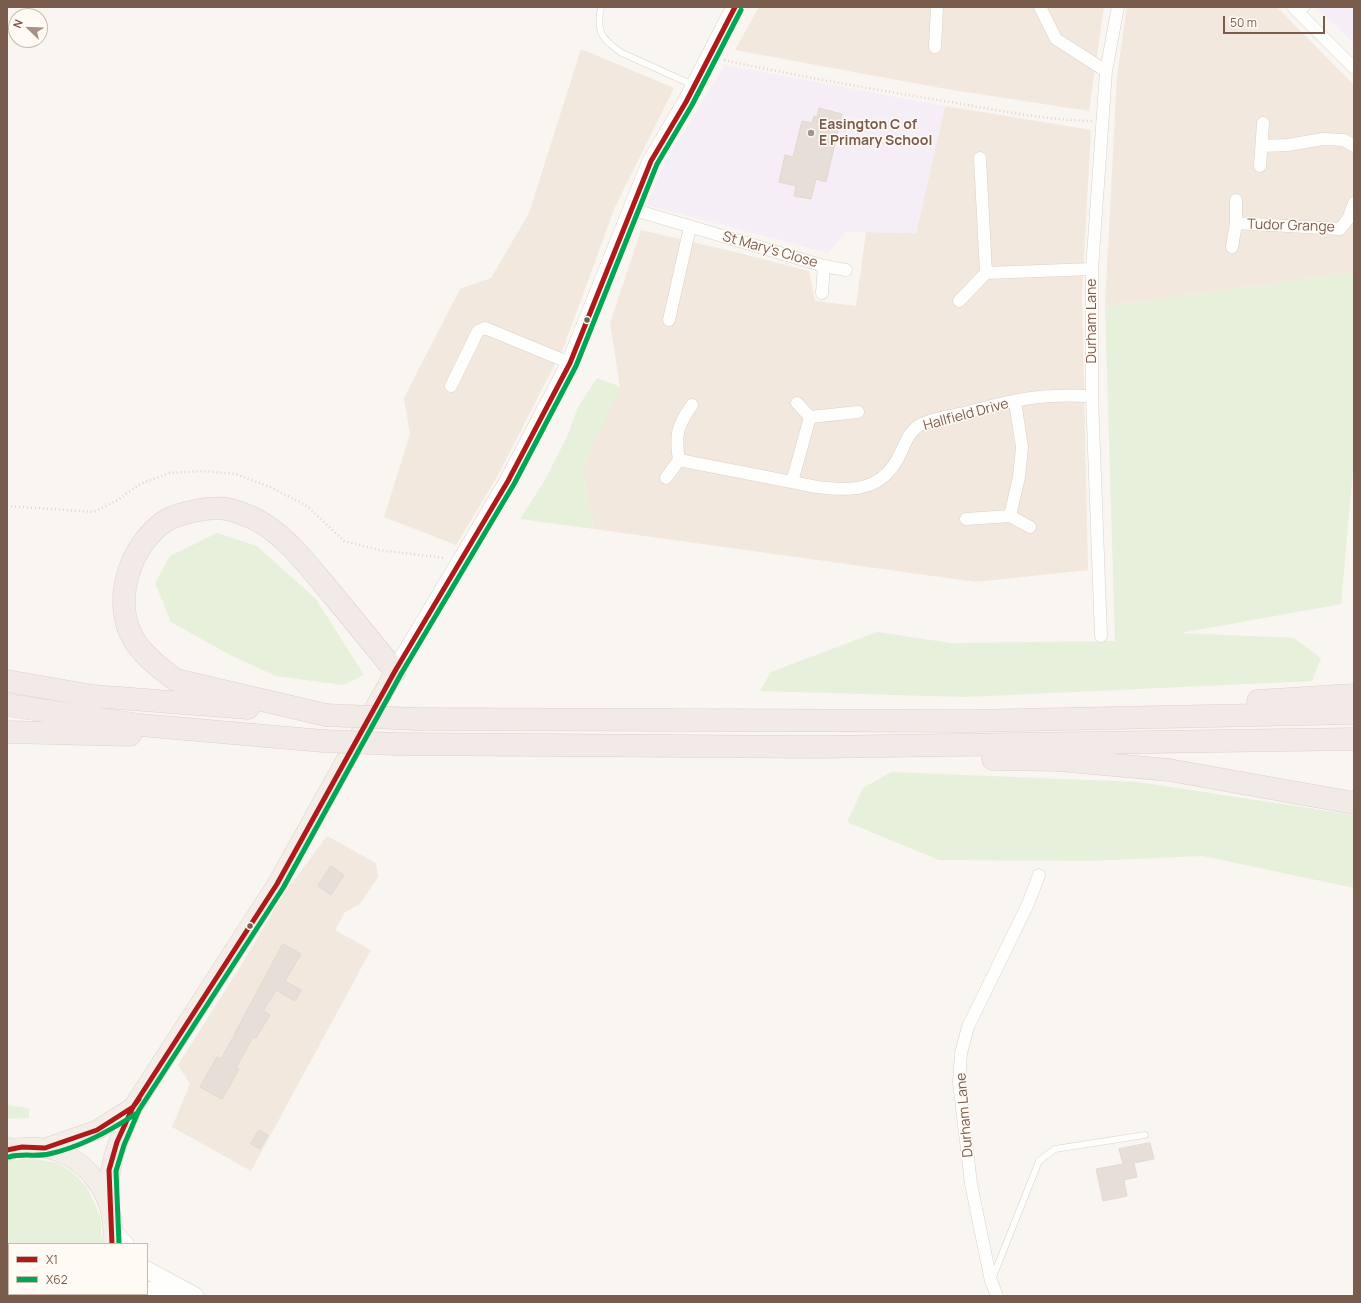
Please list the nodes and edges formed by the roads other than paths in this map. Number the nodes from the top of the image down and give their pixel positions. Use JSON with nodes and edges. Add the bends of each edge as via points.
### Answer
{"nodes":[{"id":1,"x":601,"y":7,"type":"edge"},
{"id":2,"x":734,"y":7,"type":"edge"},
{"id":3,"x":937,"y":7,"type":"edge"},
{"id":4,"x":1040,"y":7,"type":"edge"},
{"id":5,"x":1118,"y":7,"type":"edge"},
{"id":6,"x":1300,"y":9,"type":"edge"},
{"id":7,"x":935,"y":47,"type":"dead end"},
{"id":8,"x":1354,"y":68,"type":"edge"},
{"id":9,"x":1106,"y":71,"type":"junction"},
{"id":10,"x":694,"y":85,"type":"junction"},
{"id":11,"x":1263,"y":123,"type":"dead end"},
{"id":12,"x":1262,"y":146,"type":"junction"},
{"id":13,"x":1354,"y":146,"type":"edge"},
{"id":14,"x":980,"y":158,"type":"dead end"},
{"id":15,"x":1260,"y":166,"type":"dead end"},
{"id":16,"x":1236,"y":200,"type":"dead end"},
{"id":17,"x":1354,"y":203,"type":"edge"},
{"id":18,"x":631,"y":209,"type":"junction"},
{"id":19,"x":1236,"y":224,"type":"junction"},
{"id":20,"x":690,"y":227,"type":"junction"},
{"id":21,"x":1232,"y":247,"type":"dead end"},
{"id":22,"x":824,"y":266,"type":"junction"},
{"id":23,"x":1092,"y":268,"type":"junction"},
{"id":24,"x":846,"y":270,"type":"dead end"},
{"id":25,"x":986,"y":274,"type":"junction"},
{"id":26,"x":822,"y":293,"type":"dead end"},
{"id":27,"x":959,"y":301,"type":"dead end"},
{"id":28,"x":669,"y":320,"type":"dead end"},
{"id":29,"x":570,"y":363,"type":"junction"},
{"id":30,"x":451,"y":386,"type":"dead end"},
{"id":31,"x":1092,"y":396,"type":"junction"},
{"id":32,"x":1015,"y":402,"type":"junction"},
{"id":33,"x":797,"y":403,"type":"dead end"},
{"id":34,"x":692,"y":405,"type":"dead end"},
{"id":35,"x":858,"y":412,"type":"dead end"},
{"id":36,"x":810,"y":417,"type":"junction"},
{"id":37,"x":679,"y":460,"type":"junction"},
{"id":38,"x":666,"y":478,"type":"dead end"},
{"id":39,"x":792,"y":482,"type":"junction"},
{"id":40,"x":1010,"y":516,"type":"junction"},
{"id":41,"x":966,"y":519,"type":"dead end"},
{"id":42,"x":1030,"y":527,"type":"dead end"},
{"id":43,"x":1101,"y":636,"type":"dead end"},
{"id":44,"x":395,"y":671,"type":"junction"},
{"id":45,"x":7,"y":681,"type":"edge"},
{"id":46,"x":1354,"y":694,"type":"edge"},
{"id":47,"x":7,"y":705,"type":"edge"},
{"id":48,"x":1354,"y":713,"type":"edge"},
{"id":49,"x":326,"y":715,"type":"junction"},
{"id":50,"x":969,"y":721,"type":"junction"},
{"id":51,"x":7,"y":732,"type":"edge"},
{"id":52,"x":1354,"y":738,"type":"edge"},
{"id":53,"x":323,"y":742,"type":"junction"},
{"id":54,"x":819,"y":747,"type":"junction"},
{"id":55,"x":1354,"y":803,"type":"edge"},
{"id":56,"x":1039,"y":875,"type":"dead end"},
{"id":57,"x":133,"y":1107,"type":"junction"},
{"id":58,"x":1145,"y":1135,"type":"dead end"},
{"id":59,"x":45,"y":1148,"type":"junction"},
{"id":60,"x":8,"y":1149,"type":"edge"},
{"id":61,"x":109,"y":1202,"type":"junction"},
{"id":62,"x":117,"y":1240,"type":"edge"},
{"id":63,"x":148,"y":1271,"type":"edge"},
{"id":64,"x":991,"y":1281,"type":"junction"},
{"id":65,"x":148,"y":1290,"type":"edge"},
{"id":66,"x":178,"y":1296,"type":"edge"},
{"id":67,"x":195,"y":1296,"type":"edge"},
{"id":68,"x":997,"y":1296,"type":"edge"}],
"edges":[{"from":1,"to":10,"type":"lane","via":[[598,23],[600,32],[612,46],[622,53]]},
{"from":2,"to":10,"type":"main road"},
{"from":3,"to":7,"type":"street"},
{"from":4,"to":9,"type":"street","via":[[1056,39]]},
{"from":5,"to":9,"type":"street","name":"Durham Lane"},
{"from":6,"to":8,"type":"street"},
{"from":9,"to":23,"type":"street","name":"Durham Lane"},
{"from":10,"to":18,"type":"main road","via":[[651,160]]},
{"from":11,"to":12,"type":"street"},
{"from":12,"to":13,"type":"street","via":[[1323,139],[1344,140]]},
{"from":12,"to":15,"type":"street"},
{"from":14,"to":25,"type":"street"},
{"from":16,"to":19,"type":"street","name":"Tudor Grange"},
{"from":17,"to":19,"type":"street","name":"Tudor Grange","via":[[1340,229]]},
{"from":18,"to":20,"type":"street","name":"St Mary's Close"},
{"from":18,"to":29,"type":"main road"},
{"from":19,"to":21,"type":"street","name":"Tudor Grange"},
{"from":20,"to":22,"type":"street","name":"St Mary's Close"},
{"from":20,"to":28,"type":"street"},
{"from":22,"to":24,"type":"street"},
{"from":22,"to":26,"type":"street","name":"St Mary's Close"},
{"from":23,"to":25,"type":"street"},
{"from":23,"to":31,"type":"street","name":"Durham Lane"},
{"from":25,"to":27,"type":"street"},
{"from":29,"to":30,"type":"street","via":[[484,328],[478,330]]},
{"from":29,"to":44,"type":"main road","via":[[508,481]]},
{"from":31,"to":32,"type":"street","name":"Hallfield Drive","via":[[1052,396]]},
{"from":31,"to":43,"type":"street","name":"Durham Lane"},
{"from":32,"to":39,"type":"street","name":"Hallfield Drive","via":[[921,424],[909,436],[897,460],[883,479],[861,488],[839,490]]},
{"from":32,"to":40,"type":"street","via":[[1022,447],[1019,477]]},
{"from":33,"to":36,"type":"street"},
{"from":34,"to":37,"type":"street","via":[[682,419],[676,441]]},
{"from":35,"to":36,"type":"street"},
{"from":36,"to":39,"type":"street"},
{"from":37,"to":38,"type":"street"},
{"from":37,"to":39,"type":"street","name":"Hallfield Drive"},
{"from":40,"to":41,"type":"street"},
{"from":40,"to":42,"type":"street"},
{"from":44,"to":49,"type":"highway","via":[[294,548],[261,522],[225,508],[193,511],[167,520],[146,537],[128,572],[124,597],[126,618],[134,640],[158,667],[176,680]]},
{"from":44,"to":57,"type":"main road","via":[[277,884]]},
{"from":45,"to":49,"type":"highway","via":[[93,696]]},
{"from":46,"to":50,"type":"highway"},
{"from":47,"to":53,"type":"highway","via":[[140,725]]},
{"from":48,"to":50,"type":"highway"},
{"from":49,"to":50,"type":"highway","bridge":true,"via":[[416,719]]},
{"from":51,"to":53,"type":"highway"},
{"from":52,"to":54,"type":"highway"},
{"from":53,"to":54,"type":"highway","bridge":true},
{"from":54,"to":55,"type":"highway","via":[[981,759],[1059,760],[1169,770]]},
{"from":56,"to":64,"type":"street","name":"Durham Lane","via":[[1028,904],[968,1027],[961,1053],[959,1082],[971,1184]]},
{"from":57,"to":59,"type":"main road","via":[[97,1130]]},
{"from":57,"to":61,"type":"main road","via":[[115,1147],[108,1178]]},
{"from":58,"to":64,"type":"lane","via":[[1055,1149],[1039,1162]]},
{"from":59,"to":60,"type":"main road"},
{"from":59,"to":61,"type":"main road","via":[[66,1154],[92,1174]]},
{"from":61,"to":62,"type":"main road"},
{"from":63,"to":67,"type":"main road"},
{"from":64,"to":68,"type":"street","name":"Durham Lane"},
{"from":65,"to":66,"type":"main road"}]}
